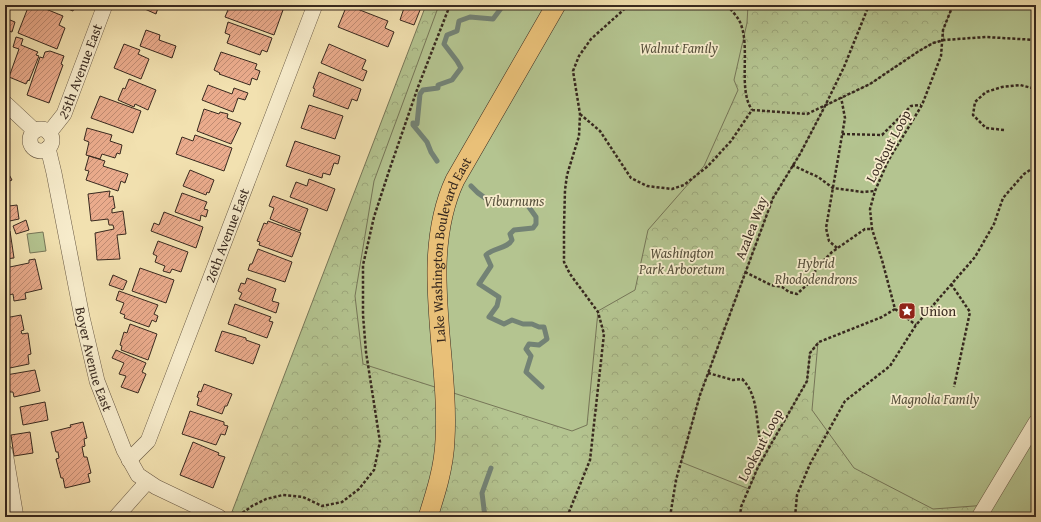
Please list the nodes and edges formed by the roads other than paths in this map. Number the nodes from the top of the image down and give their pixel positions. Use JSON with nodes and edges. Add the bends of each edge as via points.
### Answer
{"nodes":[{"id":1,"x":105,"y":5,"type":"edge"},
{"id":2,"x":315,"y":5,"type":"edge"},
{"id":3,"x":556,"y":5,"type":"edge"},
{"id":4,"x":5,"y":103,"type":"edge"},
{"id":5,"x":42,"y":132,"type":"junction"},
{"id":6,"x":1036,"y":422,"type":"edge"},
{"id":7,"x":5,"y":452,"type":"edge"},
{"id":8,"x":129,"y":460,"type":"junction"},
{"id":9,"x":147,"y":482,"type":"junction"},
{"id":10,"x":224,"y":514,"type":"edge"},
{"id":11,"x":16,"y":517,"type":"edge"},
{"id":12,"x":116,"y":517,"type":"edge"},
{"id":13,"x":428,"y":517,"type":"edge"},
{"id":14,"x":979,"y":517,"type":"edge"}],
"edges":[{"from":1,"to":5,"type":"street","name":"25th Avenue East","via":[[64,114]]},
{"from":2,"to":8,"type":"street","name":"26th Avenue East","via":[[148,441]]},
{"from":3,"to":13,"type":"main road","name":"Lake Washington Boulevard East","via":[[455,180],[445,205],[439,240],[437,290],[445,439],[440,478]]},
{"from":4,"to":5,"type":"street"},
{"from":5,"to":8,"type":"street","name":"Boyer Avenue East","via":[[52,140],[48,148],[82,317],[98,381],[117,435]]},
{"from":6,"to":14,"type":"street"},
{"from":7,"to":11,"type":"street"},
{"from":8,"to":9,"type":"street","name":"Boyer Avenue East","via":[[138,475]]},
{"from":9,"to":10,"type":"street","name":"Boyer Avenue East"},
{"from":9,"to":12,"type":"street"}]}
